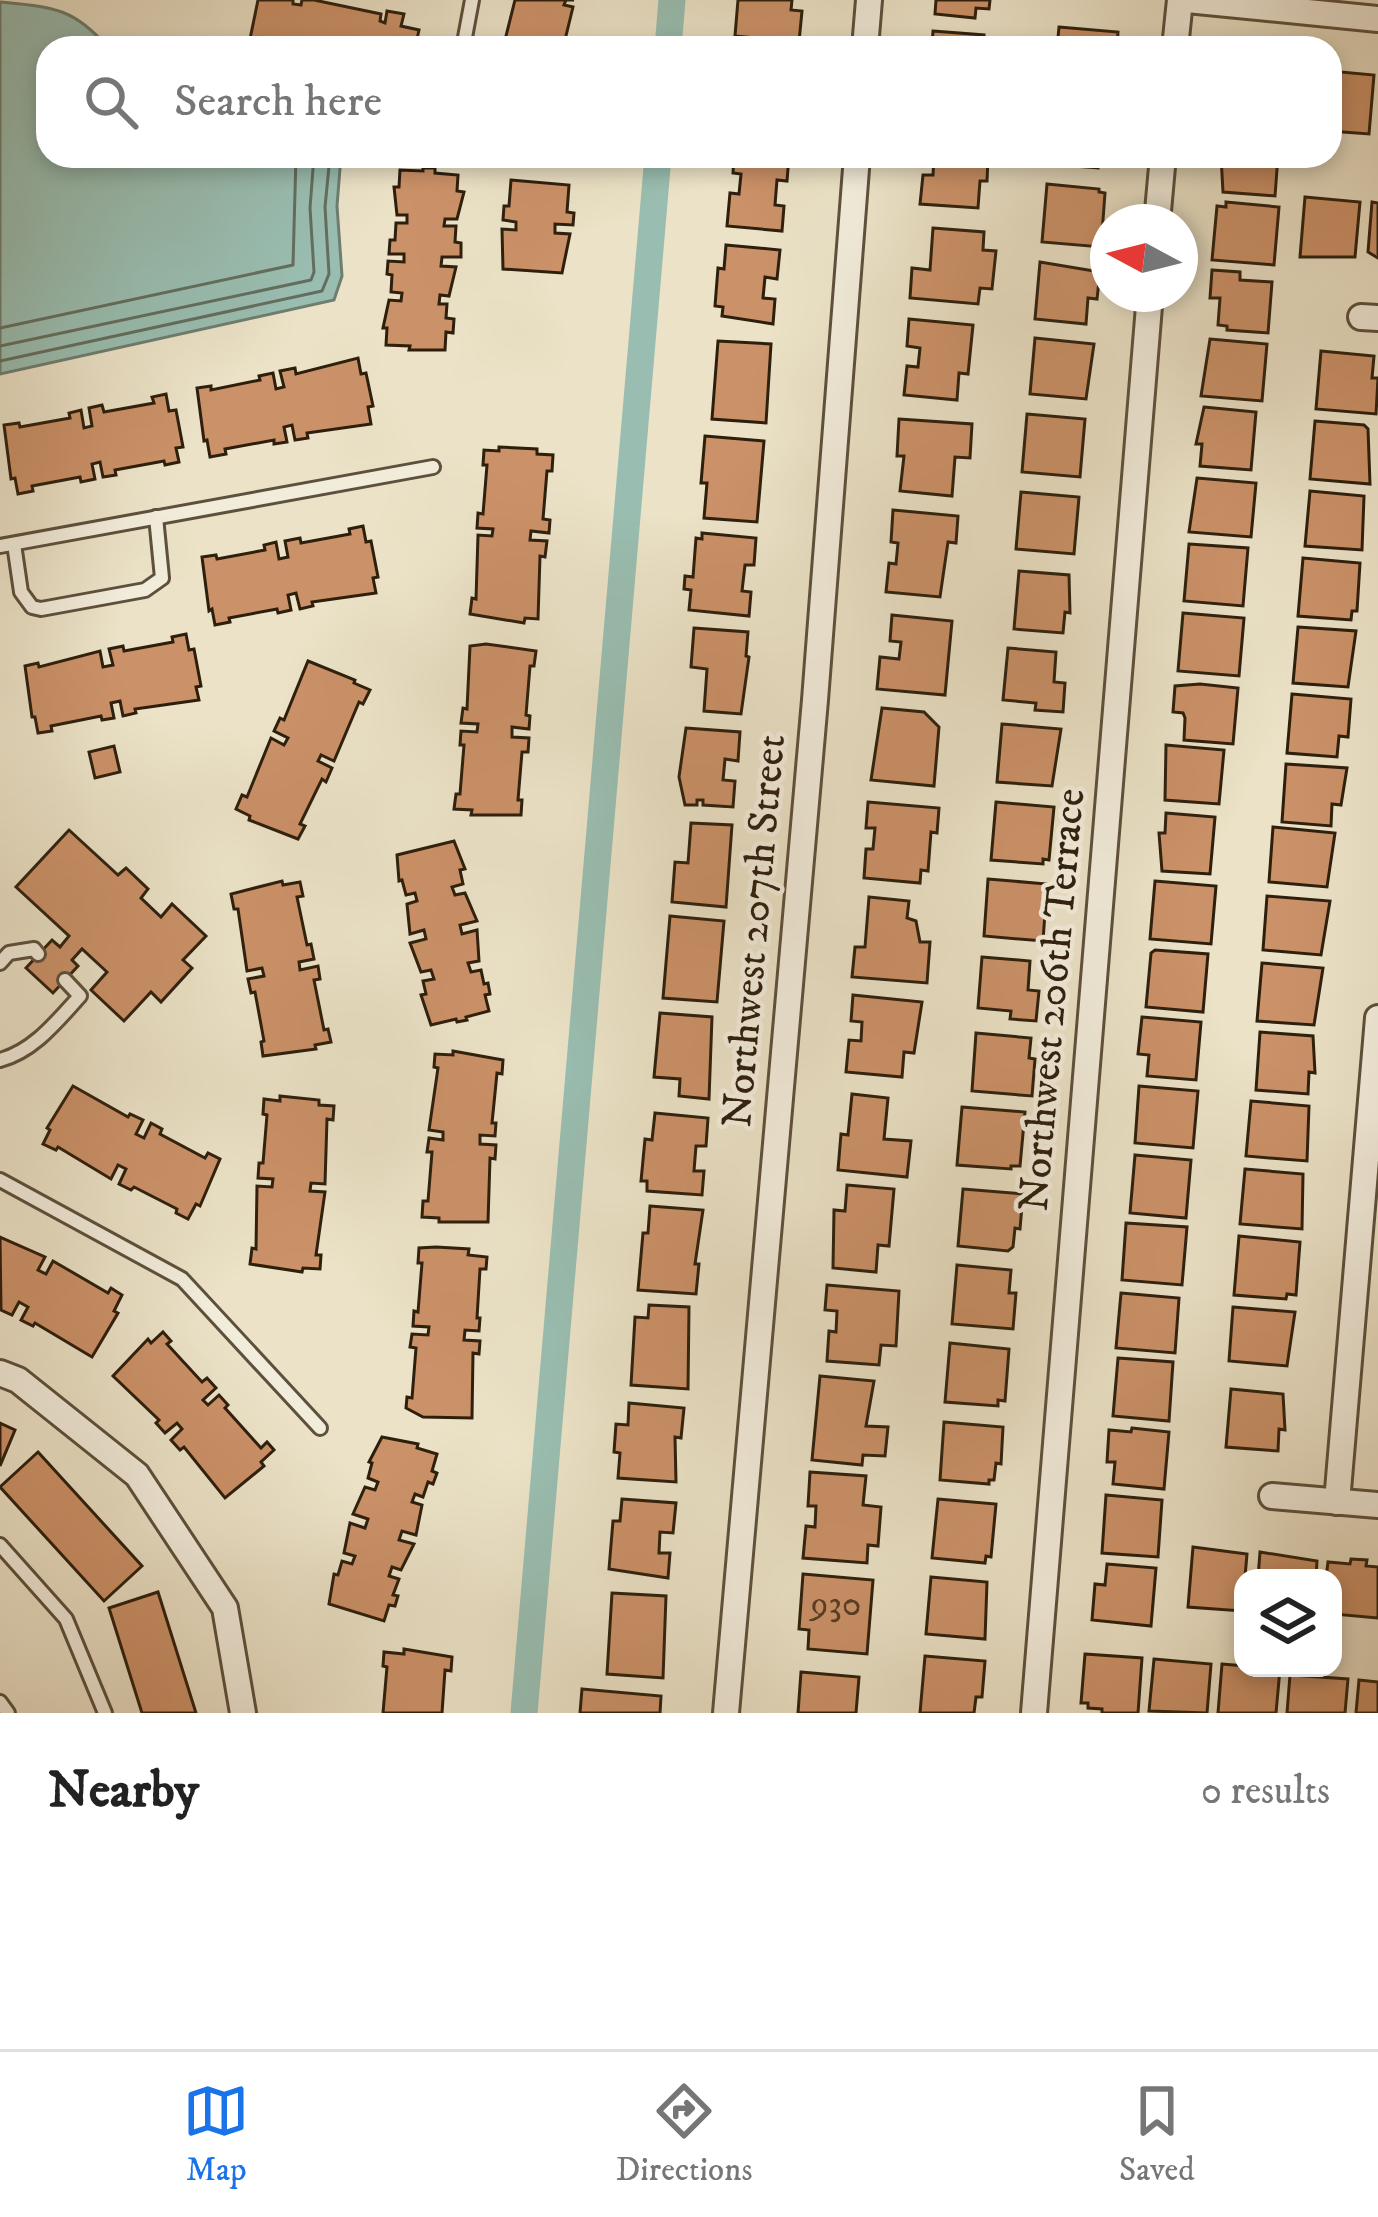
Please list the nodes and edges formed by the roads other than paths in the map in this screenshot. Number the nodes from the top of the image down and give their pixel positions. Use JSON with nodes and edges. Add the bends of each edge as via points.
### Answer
{"nodes":[{"id":1,"x":472,"y":0,"type":"edge"},
{"id":2,"x":869,"y":0,"type":"edge"},
{"id":3,"x":1184,"y":0,"type":"edge"},
{"id":4,"x":1378,"y":19,"type":"edge"},
{"id":5,"x":465,"y":36,"type":"edge"},
{"id":6,"x":867,"y":36,"type":"edge"},
{"id":7,"x":1177,"y":36,"type":"edge"},
{"id":8,"x":856,"y":168,"type":"edge"},
{"id":9,"x":1162,"y":168,"type":"edge"},
{"id":10,"x":1158,"y":204,"type":"edge"},
{"id":11,"x":1149,"y":312,"type":"edge"},
{"id":12,"x":433,"y":467,"type":"dead end"},
{"id":13,"x":156,"y":518,"type":"junction"},
{"id":14,"x":7,"y":545,"type":"edge"},
{"id":15,"x":38,"y":954,"type":"dead end"},
{"id":16,"x":0,"y":963,"type":"edge"},
{"id":17,"x":65,"y":980,"type":"dead end"},
{"id":18,"x":1378,"y":1018,"type":"edge"},
{"id":19,"x":0,"y":1060,"type":"edge"},
{"id":20,"x":0,"y":1180,"type":"edge"},
{"id":21,"x":0,"y":1373,"type":"edge"},
{"id":22,"x":320,"y":1428,"type":"dead end"},
{"id":23,"x":1272,"y":1496,"type":"dead end"},
{"id":24,"x":1337,"y":1502,"type":"junction"},
{"id":25,"x":1378,"y":1505,"type":"edge"},
{"id":26,"x":0,"y":1545,"type":"edge"},
{"id":27,"x":0,"y":1702,"type":"edge"},
{"id":28,"x":8,"y":1713,"type":"edge"},
{"id":29,"x":105,"y":1713,"type":"edge"},
{"id":30,"x":243,"y":1713,"type":"edge"},
{"id":31,"x":727,"y":1713,"type":"edge"},
{"id":32,"x":1034,"y":1713,"type":"edge"}],
"edges":[{"from":1,"to":5,"type":"lane"},
{"from":2,"to":6,"type":"street"},
{"from":3,"to":4,"type":"street"},
{"from":3,"to":7,"type":"street"},
{"from":8,"to":31,"type":"street","name":"Northwest 207th Street"},
{"from":9,"to":10,"type":"street"},
{"from":11,"to":32,"type":"street","name":"Northwest 206th Terrace"},
{"from":12,"to":13,"type":"lane"},
{"from":13,"to":14,"type":"lane"},
{"from":13,"to":14,"type":"lane","via":[[162,578],[145,590],[41,609],[21,592]]},
{"from":15,"to":16,"type":"lane","via":[[9,953]]},
{"from":17,"to":19,"type":"lane","via":[[80,996],[48,1031]]},
{"from":18,"to":24,"type":"street"},
{"from":20,"to":22,"type":"lane","via":[[182,1279]]},
{"from":21,"to":30,"type":"street","via":[[137,1475],[225,1608]]},
{"from":23,"to":24,"type":"street"},
{"from":24,"to":25,"type":"street"},
{"from":26,"to":29,"type":"lane","via":[[66,1619]]},
{"from":27,"to":28,"type":"lane"}]}
